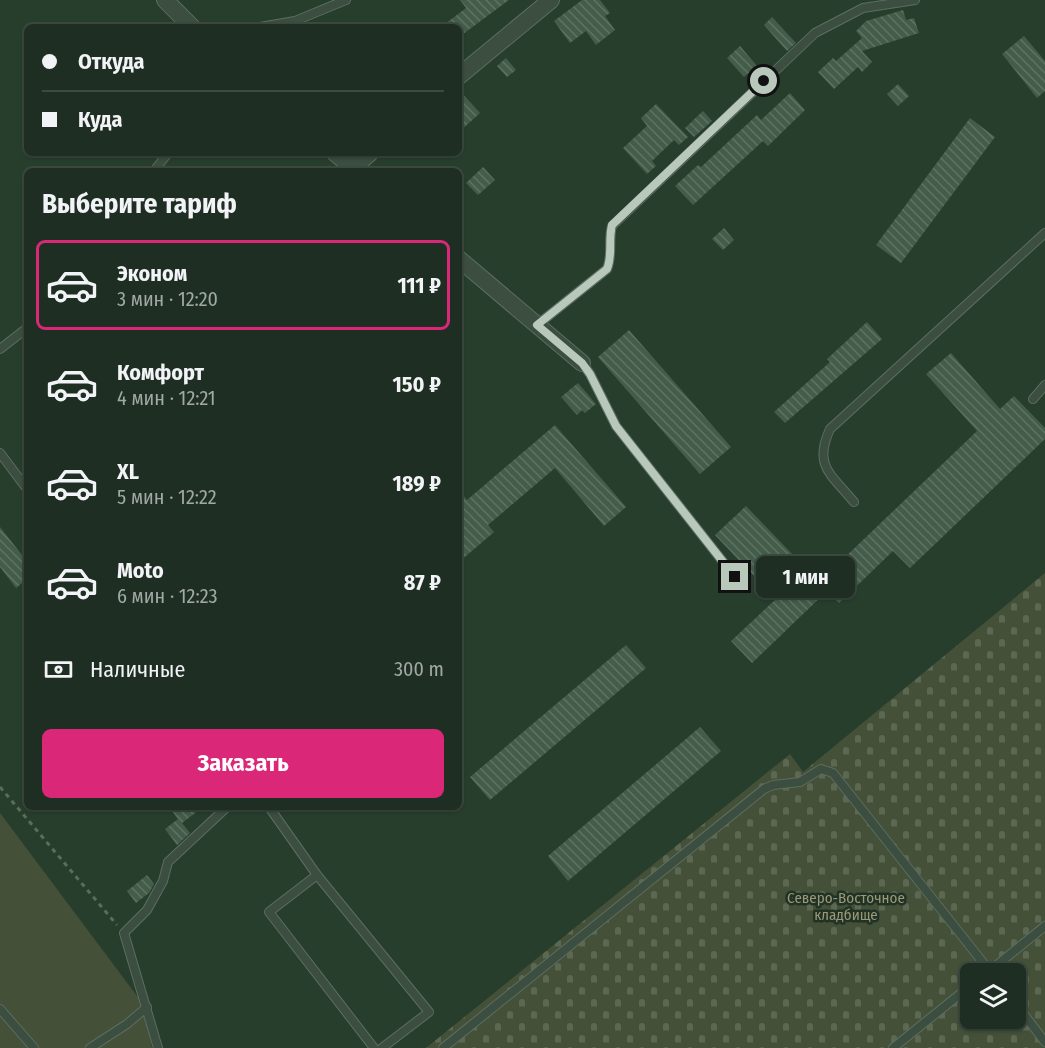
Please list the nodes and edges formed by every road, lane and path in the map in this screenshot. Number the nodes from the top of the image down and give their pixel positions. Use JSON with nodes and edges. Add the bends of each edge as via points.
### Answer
{"nodes":[{"id":1,"x":165,"y":0,"type":"edge"},
{"id":2,"x":346,"y":0,"type":"edge"},
{"id":3,"x":551,"y":0,"type":"edge"},
{"id":4,"x":915,"y":0,"type":"edge"},
{"id":5,"x":189,"y":24,"type":"edge"},
{"id":6,"x":278,"y":24,"type":"edge"},
{"id":7,"x":462,"y":74,"type":"edge"},
{"id":8,"x":339,"y":156,"type":"edge"},
{"id":9,"x":367,"y":156,"type":"edge"},
{"id":10,"x":353,"y":168,"type":"edge"},
{"id":11,"x":357,"y":168,"type":"edge"},
{"id":12,"x":1045,"y":233,"type":"edge"},
{"id":13,"x":462,"y":262,"type":"edge"},
{"id":14,"x":537,"y":325,"type":"junction"},
{"id":15,"x":24,"y":330,"type":"edge"},
{"id":16,"x":0,"y":350,"type":"edge"},
{"id":17,"x":582,"y":363,"type":"joint"},
{"id":18,"x":1045,"y":385,"type":"edge"},
{"id":19,"x":1033,"y":399,"type":"dead end"},
{"id":20,"x":0,"y":453,"type":"edge"},
{"id":21,"x":24,"y":485,"type":"edge"},
{"id":22,"x":854,"y":502,"type":"dead end"},
{"id":23,"x":735,"y":577,"type":"dead end"},
{"id":24,"x":0,"y":787,"type":"edge"},
{"id":25,"x":224,"y":810,"type":"edge"},
{"id":26,"x":270,"y":810,"type":"edge"},
{"id":27,"x":317,"y":875,"type":"junction"},
{"id":28,"x":1045,"y":926,"type":"edge"},
{"id":29,"x":124,"y":933,"type":"junction"},
{"id":30,"x":982,"y":963,"type":"edge"},
{"id":31,"x":1002,"y":963,"type":"edge"},
{"id":32,"x":960,"y":994,"type":"edge"},
{"id":33,"x":147,"y":1007,"type":"junction"},
{"id":34,"x":0,"y":1009,"type":"edge"},
{"id":35,"x":1026,"y":1017,"type":"edge"},
{"id":36,"x":1045,"y":1042,"type":"edge"},
{"id":37,"x":34,"y":1048,"type":"edge"},
{"id":38,"x":90,"y":1048,"type":"edge"},
{"id":39,"x":158,"y":1048,"type":"edge"},
{"id":40,"x":374,"y":1048,"type":"edge"},
{"id":41,"x":382,"y":1048,"type":"edge"},
{"id":42,"x":443,"y":1048,"type":"edge"},
{"id":43,"x":893,"y":1048,"type":"edge"}],
"edges":[{"from":1,"to":5,"type":"street"},
{"from":2,"to":6,"type":"lane"},
{"from":3,"to":7,"type":"street"},
{"from":4,"to":14,"type":"lane","via":[[863,8],[815,33],[612,225],[607,269]]},
{"from":8,"to":10,"type":"street"},
{"from":9,"to":11,"type":"street"},
{"from":12,"to":22,"type":"lane","via":[[830,429],[822,447],[824,466]]},
{"from":13,"to":14,"type":"street"},
{"from":14,"to":17,"type":"street"},
{"from":15,"to":16,"type":"lane"},
{"from":17,"to":23,"type":"lane","via":[[616,426]]},
{"from":18,"to":19,"type":"lane"},
{"from":20,"to":21,"type":"lane"},
{"from":24,"to":29,"type":"path"},
{"from":25,"to":29,"type":"lane","via":[[168,862],[163,881],[147,910]]},
{"from":26,"to":27,"type":"lane"},
{"from":27,"to":40,"type":"lane","via":[[269,912]]},
{"from":27,"to":41,"type":"lane","via":[[429,1012]]},
{"from":28,"to":31,"type":"lane"},
{"from":29,"to":33,"type":"lane"},
{"from":30,"to":42,"type":"lane","via":[[833,773],[821,769],[800,782],[764,789]]},
{"from":32,"to":43,"type":"lane"},
{"from":33,"to":38,"type":"lane"},
{"from":33,"to":39,"type":"lane"},
{"from":34,"to":37,"type":"lane"},
{"from":35,"to":36,"type":"lane"}]}
